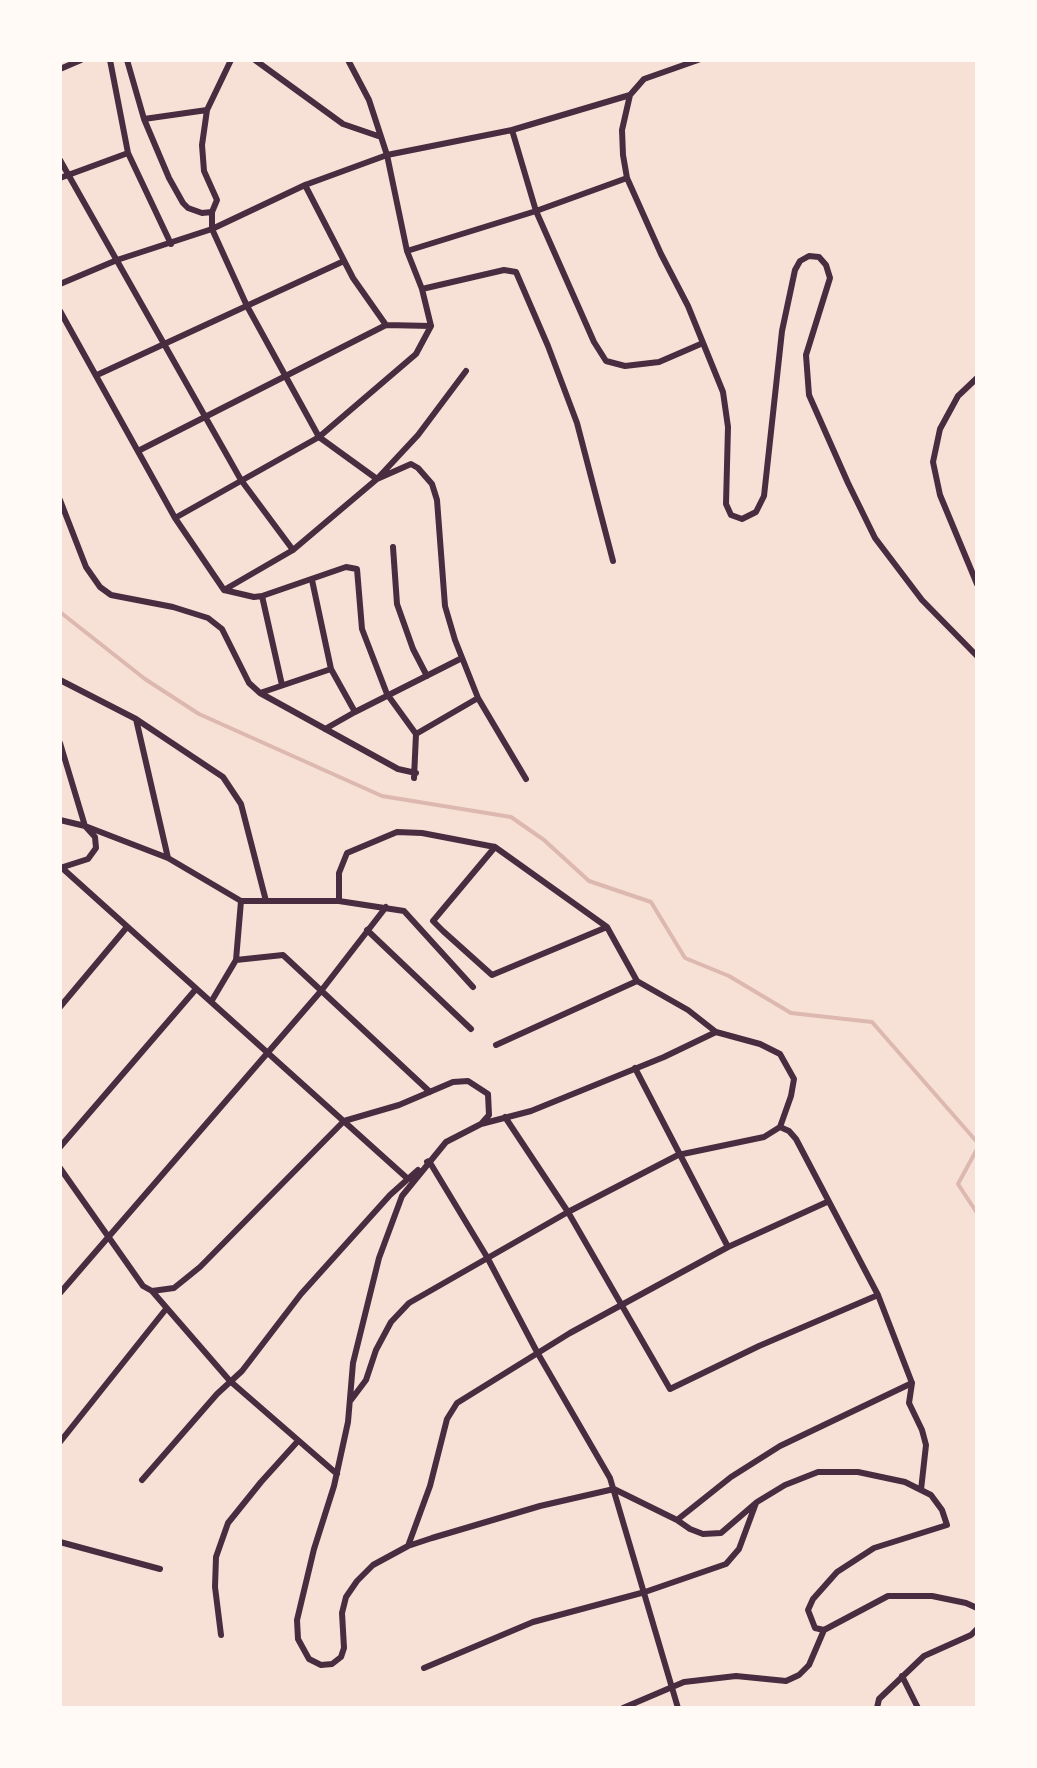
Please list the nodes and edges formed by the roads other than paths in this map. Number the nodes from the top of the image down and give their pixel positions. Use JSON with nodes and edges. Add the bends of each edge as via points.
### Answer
{"nodes":[{"id":1,"x":81,"y":60,"type":"edge"},
{"id":2,"x":110,"y":60,"type":"edge"},
{"id":3,"x":127,"y":60,"type":"edge"},
{"id":4,"x":231,"y":60,"type":"edge"},
{"id":5,"x":255,"y":60,"type":"edge"},
{"id":6,"x":348,"y":60,"type":"edge"},
{"id":7,"x":698,"y":60,"type":"edge"},
{"id":8,"x":60,"y":69,"type":"edge"},
{"id":9,"x":630,"y":95,"type":"junction"},
{"id":10,"x":207,"y":110,"type":"junction"},
{"id":11,"x":144,"y":119,"type":"junction"},
{"id":12,"x":512,"y":130,"type":"junction"},
{"id":13,"x":381,"y":137,"type":"junction"},
{"id":14,"x":128,"y":153,"type":"junction"},
{"id":15,"x":387,"y":155,"type":"junction"},
{"id":16,"x":60,"y":160,"type":"edge"},
{"id":17,"x":69,"y":174,"type":"junction"},
{"id":18,"x":60,"y":178,"type":"edge"},
{"id":19,"x":627,"y":178,"type":"junction"},
{"id":20,"x":305,"y":185,"type":"junction"},
{"id":21,"x":536,"y":211,"type":"junction"},
{"id":22,"x":212,"y":212,"type":"junction"},
{"id":23,"x":212,"y":229,"type":"junction"},
{"id":24,"x":171,"y":244,"type":"junction"},
{"id":25,"x":407,"y":251,"type":"junction"},
{"id":26,"x":117,"y":260,"type":"junction"},
{"id":27,"x":344,"y":261,"type":"junction"},
{"id":28,"x":60,"y":284,"type":"edge"},
{"id":29,"x":422,"y":289,"type":"junction"},
{"id":30,"x":247,"y":306,"type":"junction"},
{"id":31,"x":60,"y":311,"type":"edge"},
{"id":32,"x":386,"y":325,"type":"junction"},
{"id":33,"x":431,"y":326,"type":"junction"},
{"id":34,"x":703,"y":343,"type":"junction"},
{"id":35,"x":163,"y":344,"type":"junction"},
{"id":36,"x":466,"y":371,"type":"dead end"},
{"id":37,"x":97,"y":375,"type":"junction"},
{"id":38,"x":284,"y":376,"type":"junction"},
{"id":39,"x":977,"y":378,"type":"edge"},
{"id":40,"x":204,"y":418,"type":"junction"},
{"id":41,"x":319,"y":437,"type":"junction"},
{"id":42,"x":138,"y":451,"type":"junction"},
{"id":43,"x":377,"y":479,"type":"junction"},
{"id":44,"x":241,"y":480,"type":"junction"},
{"id":45,"x":60,"y":500,"type":"edge"},
{"id":46,"x":175,"y":518,"type":"junction"},
{"id":47,"x":393,"y":547,"type":"dead end"},
{"id":48,"x":293,"y":550,"type":"junction"},
{"id":49,"x":613,"y":561,"type":"dead end"},
{"id":50,"x":312,"y":580,"type":"junction"},
{"id":51,"x":977,"y":584,"type":"edge"},
{"id":52,"x":224,"y":590,"type":"junction"},
{"id":53,"x":262,"y":596,"type":"junction"},
{"id":54,"x":977,"y":656,"type":"edge"},
{"id":55,"x":462,"y":658,"type":"junction"},
{"id":56,"x":331,"y":669,"type":"junction"},
{"id":57,"x":427,"y":676,"type":"junction"},
{"id":58,"x":60,"y":680,"type":"edge"},
{"id":59,"x":282,"y":685,"type":"junction"},
{"id":60,"x":260,"y":693,"type":"junction"},
{"id":61,"x":387,"y":694,"type":"junction"},
{"id":62,"x":478,"y":698,"type":"junction"},
{"id":63,"x":355,"y":712,"type":"junction"},
{"id":64,"x":136,"y":719,"type":"junction"},
{"id":65,"x":325,"y":729,"type":"junction"},
{"id":66,"x":416,"y":734,"type":"junction"},
{"id":67,"x":60,"y":743,"type":"edge"},
{"id":68,"x":526,"y":779,"type":"dead end"},
{"id":69,"x":60,"y":820,"type":"edge"},
{"id":70,"x":85,"y":826,"type":"junction"},
{"id":71,"x":495,"y":847,"type":"junction"},
{"id":72,"x":168,"y":858,"type":"junction"},
{"id":73,"x":61,"y":868,"type":"edge"},
{"id":74,"x":241,"y":901,"type":"junction"},
{"id":75,"x":266,"y":901,"type":"junction"},
{"id":76,"x":339,"y":901,"type":"junction"},
{"id":77,"x":386,"y":907,"type":"junction"},
{"id":78,"x":127,"y":927,"type":"junction"},
{"id":79,"x":607,"y":927,"type":"junction"},
{"id":80,"x":367,"y":930,"type":"junction"},
{"id":81,"x":236,"y":960,"type":"junction"},
{"id":82,"x":637,"y":981,"type":"junction"},
{"id":83,"x":473,"y":987,"type":"dead end"},
{"id":84,"x":196,"y":989,"type":"junction"},
{"id":85,"x":321,"y":991,"type":"junction"},
{"id":86,"x":211,"y":1002,"type":"junction"},
{"id":87,"x":60,"y":1007,"type":"edge"},
{"id":88,"x":471,"y":1029,"type":"dead end"},
{"id":89,"x":716,"y":1032,"type":"junction"},
{"id":90,"x":496,"y":1045,"type":"dead end"},
{"id":91,"x":267,"y":1052,"type":"junction"},
{"id":92,"x":635,"y":1068,"type":"junction"},
{"id":93,"x":430,"y":1092,"type":"junction"},
{"id":94,"x":505,"y":1117,"type":"junction"},
{"id":95,"x":344,"y":1121,"type":"junction"},
{"id":96,"x":481,"y":1124,"type":"junction"},
{"id":97,"x":780,"y":1127,"type":"junction"},
{"id":98,"x":60,"y":1147,"type":"edge"},
{"id":99,"x":678,"y":1155,"type":"junction"},
{"id":100,"x":429,"y":1161,"type":"junction"},
{"id":101,"x":60,"y":1168,"type":"edge"},
{"id":102,"x":408,"y":1179,"type":"junction"},
{"id":103,"x":827,"y":1202,"type":"junction"},
{"id":104,"x":568,"y":1212,"type":"junction"},
{"id":105,"x":108,"y":1236,"type":"junction"},
{"id":106,"x":728,"y":1247,"type":"junction"},
{"id":107,"x":487,"y":1257,"type":"junction"},
{"id":108,"x":152,"y":1291,"type":"junction"},
{"id":109,"x":60,"y":1293,"type":"edge"},
{"id":110,"x":878,"y":1295,"type":"junction"},
{"id":111,"x":623,"y":1305,"type":"junction"},
{"id":112,"x":166,"y":1309,"type":"junction"},
{"id":113,"x":537,"y":1352,"type":"junction"},
{"id":114,"x":230,"y":1381,"type":"junction"},
{"id":115,"x":912,"y":1383,"type":"junction"},
{"id":116,"x":349,"y":1402,"type":"junction"},
{"id":117,"x":60,"y":1441,"type":"edge"},
{"id":118,"x":298,"y":1441,"type":"junction"},
{"id":119,"x":337,"y":1474,"type":"junction"},
{"id":120,"x":142,"y":1480,"type":"dead end"},
{"id":121,"x":614,"y":1489,"type":"junction"},
{"id":122,"x":921,"y":1490,"type":"junction"},
{"id":123,"x":757,"y":1502,"type":"junction"},
{"id":124,"x":677,"y":1520,"type":"junction"},
{"id":125,"x":60,"y":1542,"type":"edge"},
{"id":126,"x":408,"y":1546,"type":"junction"},
{"id":127,"x":160,"y":1569,"type":"dead end"},
{"id":128,"x":645,"y":1592,"type":"junction"},
{"id":129,"x":977,"y":1608,"type":"edge"},
{"id":130,"x":977,"y":1629,"type":"edge"},
{"id":131,"x":824,"y":1630,"type":"junction"},
{"id":132,"x":221,"y":1635,"type":"dead end"},
{"id":133,"x":424,"y":1668,"type":"dead end"},
{"id":134,"x":902,"y":1676,"type":"junction"},
{"id":135,"x":671,"y":1686,"type":"junction"},
{"id":136,"x":623,"y":1708,"type":"edge"},
{"id":137,"x":678,"y":1708,"type":"edge"},
{"id":138,"x":877,"y":1708,"type":"edge"},
{"id":139,"x":918,"y":1708,"type":"edge"}],
"edges":[{"from":1,"to":8,"type":"street"},
{"from":2,"to":14,"type":"street"},
{"from":3,"to":11,"type":"street"},
{"from":4,"to":10,"type":"street"},
{"from":5,"to":13,"type":"street","via":[[343,124]]},
{"from":6,"to":13,"type":"street"},
{"from":7,"to":9,"type":"street","via":[[644,79]]},
{"from":9,"to":12,"type":"street"},
{"from":9,"to":19,"type":"street","via":[[622,130]]},
{"from":10,"to":11,"type":"street"},
{"from":10,"to":22,"type":"street","via":[[202,145],[204,171],[217,200]]},
{"from":11,"to":22,"type":"street","via":[[183,203]]},
{"from":12,"to":15,"type":"street"},
{"from":12,"to":21,"type":"street"},
{"from":13,"to":15,"type":"street"},
{"from":14,"to":17,"type":"street"},
{"from":14,"to":24,"type":"street"},
{"from":15,"to":20,"type":"street"},
{"from":15,"to":25,"type":"street"},
{"from":16,"to":17,"type":"street"},
{"from":17,"to":18,"type":"street"},
{"from":17,"to":26,"type":"street"},
{"from":19,"to":21,"type":"street"},
{"from":19,"to":34,"type":"street"},
{"from":20,"to":23,"type":"street"},
{"from":20,"to":27,"type":"street"},
{"from":21,"to":25,"type":"street"},
{"from":21,"to":34,"type":"street","via":[[606,361],[625,366],[659,362]]},
{"from":22,"to":23,"type":"street"},
{"from":23,"to":24,"type":"street"},
{"from":23,"to":30,"type":"street"},
{"from":24,"to":26,"type":"street"},
{"from":25,"to":29,"type":"street"},
{"from":26,"to":28,"type":"street"},
{"from":26,"to":35,"type":"street"},
{"from":27,"to":30,"type":"street"},
{"from":27,"to":32,"type":"street"},
{"from":29,"to":33,"type":"street"},
{"from":29,"to":49,"type":"street","via":[[504,270],[516,272],[577,423]]},
{"from":30,"to":35,"type":"street"},
{"from":30,"to":38,"type":"street"},
{"from":31,"to":37,"type":"street"},
{"from":32,"to":33,"type":"street"},
{"from":32,"to":38,"type":"street"},
{"from":33,"to":41,"type":"street","via":[[416,354]]},
{"from":34,"to":54,"type":"street","via":[[723,392],[728,427],[726,504],[731,515],[742,519],[756,512],[764,496],[782,331],[795,270],[809,256],[819,257],[830,278],[806,355],[809,395],[875,538],[922,600]]},
{"from":35,"to":37,"type":"street"},
{"from":35,"to":40,"type":"street"},
{"from":36,"to":43,"type":"street"},
{"from":37,"to":42,"type":"street"},
{"from":38,"to":40,"type":"street"},
{"from":38,"to":41,"type":"street"},
{"from":39,"to":51,"type":"street","via":[[958,396],[940,429],[933,462],[940,495]]},
{"from":40,"to":42,"type":"street"},
{"from":40,"to":44,"type":"street"},
{"from":41,"to":43,"type":"street"},
{"from":41,"to":44,"type":"street"},
{"from":42,"to":46,"type":"street"},
{"from":43,"to":48,"type":"street"},
{"from":43,"to":55,"type":"street","via":[[411,464],[432,484],[445,606]]},
{"from":44,"to":46,"type":"street"},
{"from":44,"to":48,"type":"street"},
{"from":45,"to":60,"type":"street","via":[[86,567],[100,587],[111,595],[208,618],[222,629],[249,683]]},
{"from":46,"to":52,"type":"street"},
{"from":47,"to":57,"type":"street","via":[[397,604]]},
{"from":48,"to":52,"type":"street"},
{"from":50,"to":53,"type":"street"},
{"from":50,"to":56,"type":"street"},
{"from":50,"to":61,"type":"street","via":[[346,567],[357,569],[362,629]]},
{"from":52,"to":53,"type":"street"},
{"from":53,"to":59,"type":"street"},
{"from":55,"to":57,"type":"street"},
{"from":55,"to":62,"type":"street"},
{"from":56,"to":59,"type":"street"},
{"from":56,"to":63,"type":"street"},
{"from":57,"to":61,"type":"street"},
{"from":58,"to":64,"type":"street"},
{"from":59,"to":60,"type":"street"},
{"from":60,"to":65,"type":"street"},
{"from":61,"to":63,"type":"street"},
{"from":61,"to":66,"type":"street"},
{"from":62,"to":66,"type":"street"},
{"from":62,"to":68,"type":"street"},
{"from":63,"to":65,"type":"street"},
{"from":64,"to":72,"type":"street"},
{"from":64,"to":75,"type":"street","via":[[230,785],[241,804]]},
{"from":65,"to":66,"type":"street","via":[[415,776]]},
{"from":67,"to":70,"type":"street"},
{"from":69,"to":70,"type":"street"},
{"from":70,"to":72,"type":"street"},
{"from":70,"to":73,"type":"street","via":[[95,837],[94,854]]},
{"from":71,"to":76,"type":"street","via":[[397,832],[347,853],[339,873]]},
{"from":71,"to":79,"type":"street"},
{"from":71,"to":79,"type":"street","via":[[433,921],[492,975]]},
{"from":72,"to":74,"type":"street"},
{"from":73,"to":78,"type":"street"},
{"from":74,"to":75,"type":"street"},
{"from":74,"to":81,"type":"street"},
{"from":75,"to":76,"type":"street"},
{"from":76,"to":77,"type":"street"},
{"from":77,"to":80,"type":"street"},
{"from":77,"to":83,"type":"street","via":[[404,911]]},
{"from":78,"to":84,"type":"street"},
{"from":78,"to":87,"type":"street"},
{"from":79,"to":82,"type":"street"},
{"from":80,"to":85,"type":"street"},
{"from":80,"to":88,"type":"street"},
{"from":81,"to":85,"type":"street","via":[[283,955]]},
{"from":81,"to":86,"type":"street"},
{"from":82,"to":89,"type":"street"},
{"from":82,"to":90,"type":"street"},
{"from":84,"to":86,"type":"street"},
{"from":84,"to":98,"type":"street"},
{"from":85,"to":91,"type":"street"},
{"from":85,"to":93,"type":"street"},
{"from":86,"to":91,"type":"street"},
{"from":89,"to":92,"type":"street"},
{"from":89,"to":97,"type":"street","via":[[780,1054],[794,1079]]},
{"from":91,"to":95,"type":"street"},
{"from":91,"to":105,"type":"street"},
{"from":92,"to":94,"type":"street"},
{"from":92,"to":99,"type":"street"},
{"from":93,"to":95,"type":"street"},
{"from":93,"to":96,"type":"street","via":[[453,1082],[479,1086],[490,1104]]},
{"from":94,"to":96,"type":"street"},
{"from":94,"to":104,"type":"street"},
{"from":95,"to":102,"type":"street"},
{"from":95,"to":108,"type":"street","via":[[200,1267],[174,1288]]},
{"from":96,"to":100,"type":"street","via":[[446,1142]]},
{"from":97,"to":99,"type":"street","via":[[764,1137]]},
{"from":97,"to":103,"type":"street","via":[[796,1139]]},
{"from":99,"to":104,"type":"street"},
{"from":99,"to":106,"type":"street"},
{"from":100,"to":102,"type":"street"},
{"from":100,"to":107,"type":"street"},
{"from":100,"to":116,"type":"street","via":[[402,1196],[379,1258],[353,1363]]},
{"from":101,"to":105,"type":"street"},
{"from":102,"to":114,"type":"street","via":[[301,1294]]},
{"from":103,"to":106,"type":"street"},
{"from":103,"to":110,"type":"street"},
{"from":104,"to":107,"type":"street"},
{"from":104,"to":111,"type":"street"},
{"from":105,"to":108,"type":"street"},
{"from":105,"to":109,"type":"street"},
{"from":106,"to":111,"type":"street"},
{"from":107,"to":113,"type":"street"},
{"from":107,"to":116,"type":"street","via":[[409,1303],[391,1322],[366,1380]]},
{"from":108,"to":112,"type":"street"},
{"from":110,"to":111,"type":"street","via":[[670,1389]]},
{"from":110,"to":115,"type":"street"},
{"from":111,"to":113,"type":"street"},
{"from":112,"to":114,"type":"street"},
{"from":112,"to":117,"type":"street"},
{"from":113,"to":121,"type":"street"},
{"from":113,"to":126,"type":"street","via":[[457,1403],[447,1419]]},
{"from":114,"to":118,"type":"street"},
{"from":114,"to":120,"type":"street"},
{"from":115,"to":122,"type":"street","via":[[909,1403],[926,1445]]},
{"from":115,"to":124,"type":"street","via":[[780,1446]]},
{"from":116,"to":119,"type":"street"},
{"from":118,"to":119,"type":"street"},
{"from":118,"to":132,"type":"street","via":[[228,1523],[216,1557]]},
{"from":119,"to":126,"type":"street","via":[[297,1620],[298,1639],[309,1659],[321,1665],[341,1657],[346,1597],[373,1565]]},
{"from":121,"to":124,"type":"street"},
{"from":121,"to":126,"type":"street"},
{"from":121,"to":128,"type":"street"},
{"from":122,"to":123,"type":"street","via":[[858,1472],[818,1472]]},
{"from":122,"to":131,"type":"street","via":[[931,1495],[947,1525],[874,1548],[837,1572],[808,1610],[815,1628]]},
{"from":123,"to":124,"type":"street","via":[[721,1533],[703,1534]]},
{"from":123,"to":128,"type":"street","via":[[739,1549],[726,1564]]},
{"from":125,"to":127,"type":"street"},
{"from":128,"to":133,"type":"street","via":[[533,1622]]},
{"from":128,"to":135,"type":"street"},
{"from":129,"to":131,"type":"street","via":[[932,1596],[888,1596]]},
{"from":130,"to":134,"type":"street","via":[[924,1656]]},
{"from":131,"to":135,"type":"street","via":[[809,1665],[786,1681],[736,1676]]},
{"from":134,"to":138,"type":"street"},
{"from":134,"to":139,"type":"street"},
{"from":135,"to":136,"type":"street"},
{"from":135,"to":137,"type":"street"}]}
